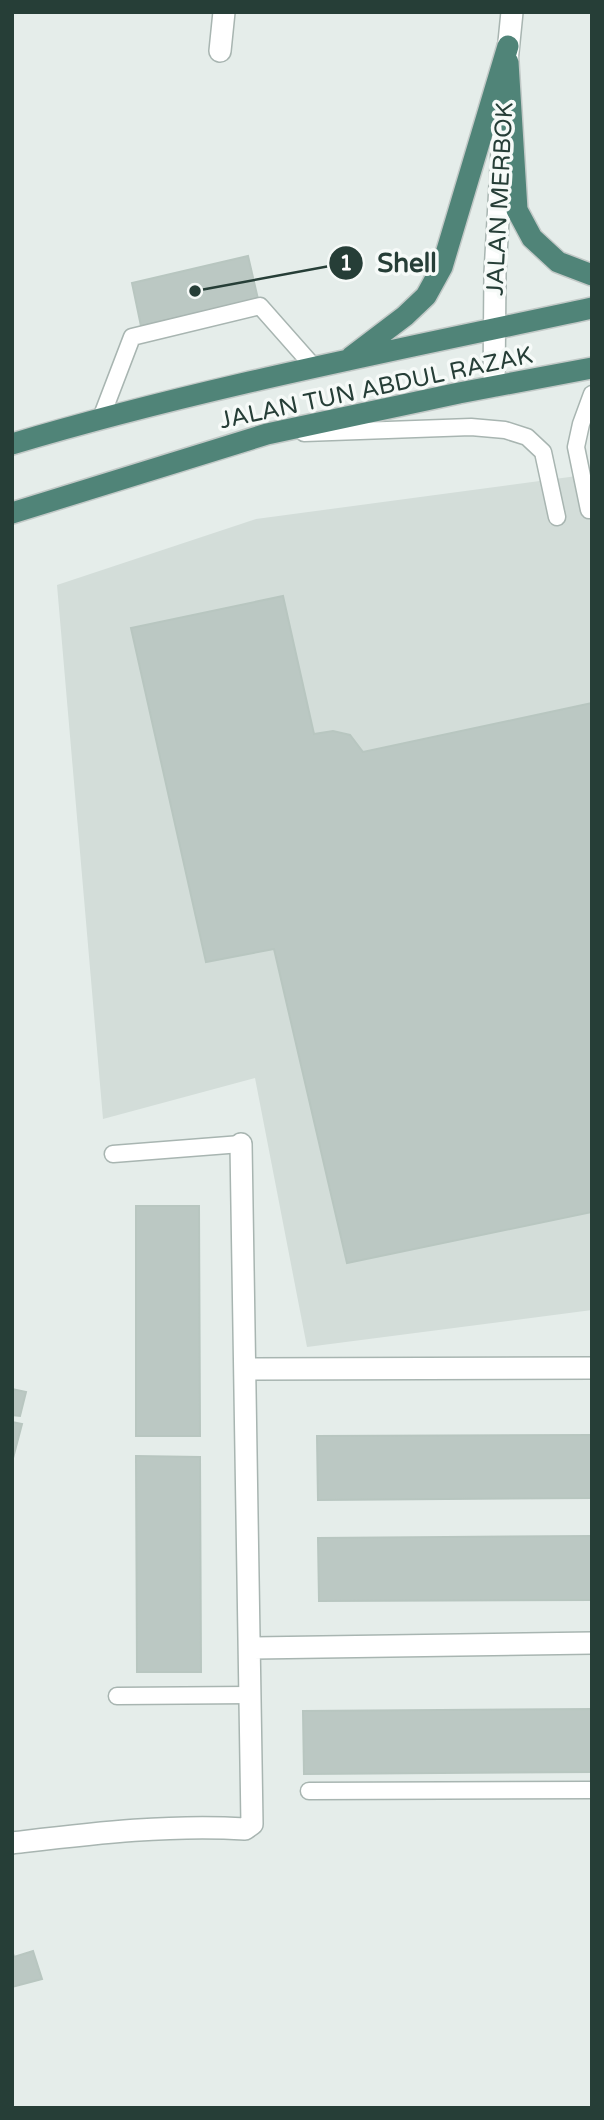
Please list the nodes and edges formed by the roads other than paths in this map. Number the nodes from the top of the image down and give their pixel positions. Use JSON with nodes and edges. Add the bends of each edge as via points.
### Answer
{"nodes":[{"id":1,"x":224,"y":12,"type":"edge"},
{"id":2,"x":512,"y":12,"type":"edge"},
{"id":3,"x":508,"y":46,"type":"junction"},
{"id":4,"x":220,"y":51,"type":"dead end"},
{"id":5,"x":592,"y":275,"type":"edge"},
{"id":6,"x":592,"y":308,"type":"edge"},
{"id":7,"x":493,"y":329,"type":"junction"},
{"id":8,"x":347,"y":360,"type":"junction"},
{"id":9,"x":313,"y":366,"type":"junction"},
{"id":10,"x":592,"y":368,"type":"edge"},
{"id":11,"x":494,"y":386,"type":"junction"},
{"id":12,"x":592,"y":394,"type":"edge"},
{"id":13,"x":101,"y":418,"type":"junction"},
{"id":14,"x":267,"y":434,"type":"junction"},
{"id":15,"x":12,"y":444,"type":"edge"},
{"id":16,"x":589,"y":510,"type":"dead end"},
{"id":17,"x":12,"y":513,"type":"edge"},
{"id":18,"x":557,"y":517,"type":"dead end"},
{"id":19,"x":241,"y":1144,"type":"joint"},
{"id":20,"x":113,"y":1154,"type":"dead end"},
{"id":21,"x":592,"y":1368,"type":"edge"},
{"id":22,"x":245,"y":1369,"type":"junction"},
{"id":23,"x":592,"y":1643,"type":"edge"},
{"id":24,"x":250,"y":1648,"type":"junction"},
{"id":25,"x":251,"y":1695,"type":"junction"},
{"id":26,"x":117,"y":1696,"type":"dead end"},
{"id":27,"x":592,"y":1790,"type":"edge"},
{"id":28,"x":309,"y":1791,"type":"dead end"},
{"id":29,"x":12,"y":1843,"type":"edge"}],
"edges":[{"from":1,"to":4,"type":"street"},
{"from":2,"to":3,"type":"street","name":"JALAN MERBOK"},
{"from":3,"to":5,"type":"highway","via":[[517,210],[532,238],[558,262]]},
{"from":3,"to":7,"type":"street","name":"JALAN MERBOK"},
{"from":3,"to":8,"type":"highway","via":[[442,267],[426,296]]},
{"from":6,"to":7,"type":"highway","name":"JALAN TUN ABDUL RAZAK"},
{"from":7,"to":8,"type":"highway","name":"JALAN TUN ABDUL RAZAK"},
{"from":7,"to":11,"type":"street","name":"JALAN MERBOK"},
{"from":8,"to":9,"type":"highway","name":"JALAN TUN ABDUL RAZAK"},
{"from":9,"to":13,"type":"highway","name":"JALAN TUN ABDUL RAZAK"},
{"from":9,"to":13,"type":"lane","via":[[260,306],[132,337]]},
{"from":10,"to":11,"type":"highway","name":"JALAN TUN ABDUL RAZAK"},
{"from":11,"to":14,"type":"highway","name":"JALAN TUN ABDUL RAZAK"},
{"from":12,"to":16,"type":"lane","via":[[576,447]]},
{"from":13,"to":15,"type":"highway","name":"JALAN TUN ABDUL RAZAK"},
{"from":14,"to":17,"type":"highway","name":"JALAN TUN ABDUL RAZAK"},
{"from":14,"to":18,"type":"lane","via":[[471,427],[505,430],[527,437],[543,452]]},
{"from":19,"to":20,"type":"lane"},
{"from":19,"to":22,"type":"street"},
{"from":21,"to":22,"type":"street"},
{"from":22,"to":24,"type":"street"},
{"from":23,"to":24,"type":"street"},
{"from":24,"to":25,"type":"street"},
{"from":25,"to":26,"type":"lane"},
{"from":25,"to":29,"type":"street","via":[[253,1813],[245,1829],[198,1826]]},
{"from":27,"to":28,"type":"lane"}]}
